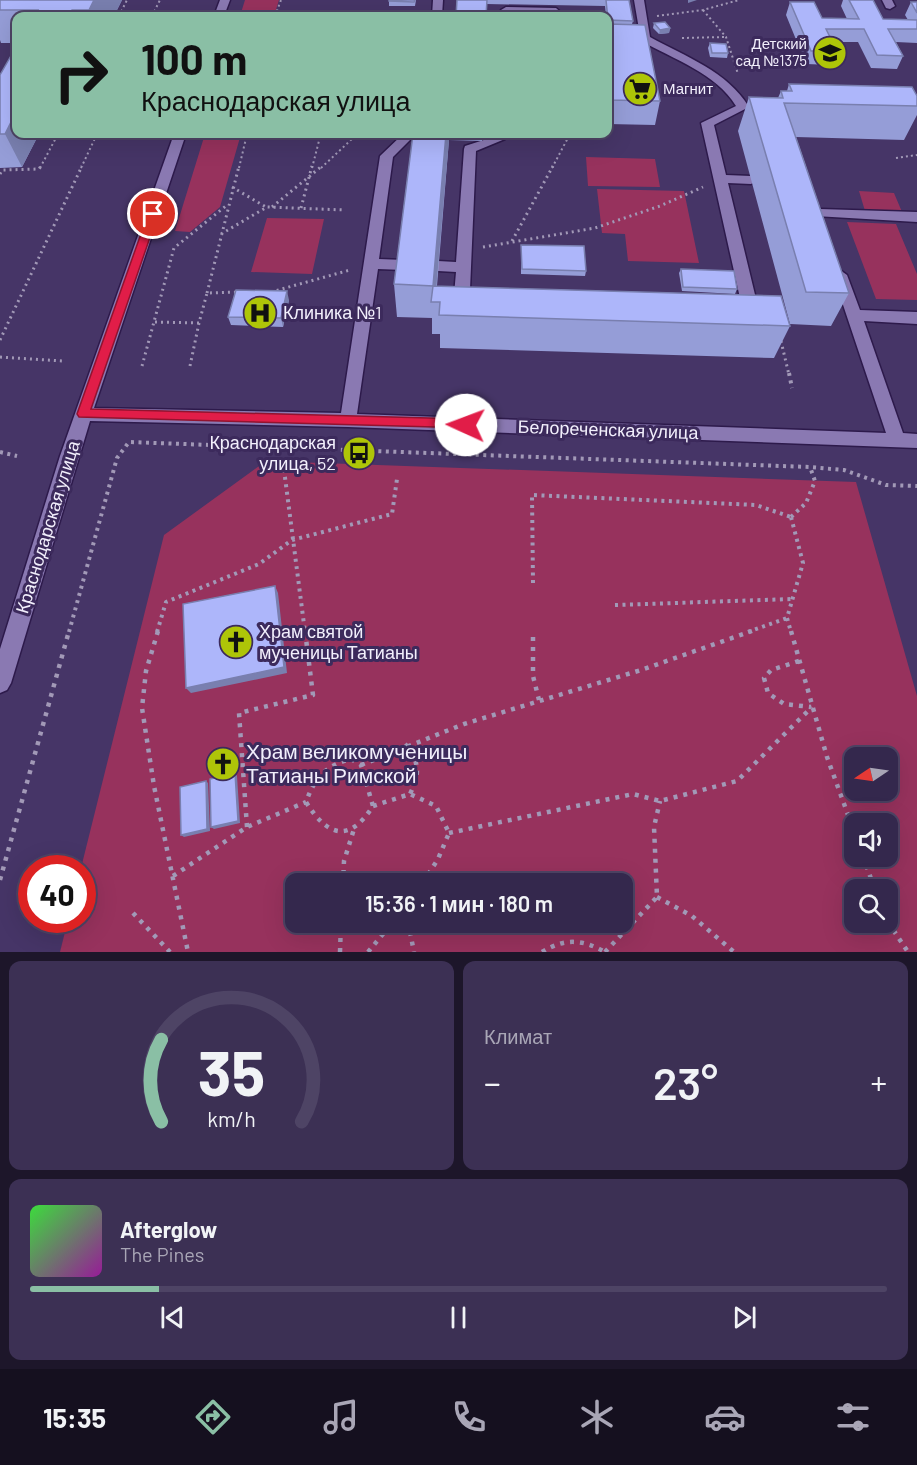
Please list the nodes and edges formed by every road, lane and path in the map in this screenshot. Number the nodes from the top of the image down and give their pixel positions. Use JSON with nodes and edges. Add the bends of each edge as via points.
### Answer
{"nodes":[{"id":1,"x":639,"y":0,"type":"edge"},
{"id":2,"x":739,"y":0,"type":"edge"},
{"id":3,"x":703,"y":10,"type":"junction"},
{"id":4,"x":506,"y":12,"type":"edge"},
{"id":5,"x":557,"y":12,"type":"edge"},
{"id":6,"x":642,"y":19,"type":"junction"},
{"id":7,"x":642,"y":35,"type":"junction"},
{"id":8,"x":726,"y":36,"type":"junction"},
{"id":9,"x":746,"y":104,"type":"junction"},
{"id":10,"x":56,"y":138,"type":"edge"},
{"id":11,"x":95,"y":138,"type":"edge"},
{"id":12,"x":179,"y":138,"type":"edge"},
{"id":13,"x":246,"y":138,"type":"edge"},
{"id":14,"x":320,"y":138,"type":"edge"},
{"id":15,"x":354,"y":138,"type":"edge"},
{"id":16,"x":406,"y":138,"type":"edge"},
{"id":17,"x":498,"y":138,"type":"edge"},
{"id":18,"x":568,"y":138,"type":"edge"},
{"id":19,"x":917,"y":155,"type":"edge"},
{"id":20,"x":896,"y":158,"type":"dead end"},
{"id":21,"x":0,"y":174,"type":"edge"},
{"id":22,"x":308,"y":179,"type":"junction"},
{"id":23,"x":720,"y":179,"type":"junction"},
{"id":24,"x":751,"y":180,"type":"dead end"},
{"id":25,"x":232,"y":188,"type":"junction"},
{"id":26,"x":227,"y":205,"type":"junction"},
{"id":27,"x":269,"y":207,"type":"junction"},
{"id":28,"x":301,"y":208,"type":"junction"},
{"id":29,"x":345,"y":210,"type":"dead end"},
{"id":30,"x":917,"y":217,"type":"edge"},
{"id":31,"x":826,"y":233,"type":"edge"},
{"id":32,"x":220,"y":235,"type":"junction"},
{"id":33,"x":512,"y":242,"type":"junction"},
{"id":34,"x":465,"y":250,"type":"junction"},
{"id":35,"x":371,"y":264,"type":"junction"},
{"id":36,"x":837,"y":264,"type":"edge"},
{"id":37,"x":404,"y":265,"type":"edge"},
{"id":38,"x":438,"y":266,"type":"edge"},
{"id":39,"x":464,"y":267,"type":"junction"},
{"id":40,"x":250,"y":292,"type":"edge"},
{"id":41,"x":260,"y":292,"type":"edge"},
{"id":42,"x":207,"y":293,"type":"junction"},
{"id":43,"x":498,"y":296,"type":"edge"},
{"id":44,"x":714,"y":302,"type":"edge"},
{"id":45,"x":854,"y":315,"type":"junction"},
{"id":46,"x":917,"y":318,"type":"edge"},
{"id":47,"x":155,"y":322,"type":"junction"},
{"id":48,"x":200,"y":323,"type":"junction"},
{"id":49,"x":779,"y":333,"type":"edge"},
{"id":50,"x":0,"y":340,"type":"edge"},
{"id":51,"x":0,"y":357,"type":"edge"},
{"id":52,"x":62,"y":360,"type":"dead end"},
{"id":53,"x":142,"y":366,"type":"dead end"},
{"id":54,"x":190,"y":366,"type":"dead end"},
{"id":55,"x":792,"y":388,"type":"dead end"},
{"id":56,"x":83,"y":414,"type":"junction"},
{"id":57,"x":348,"y":420,"type":"junction"},
{"id":58,"x":897,"y":441,"type":"junction"},
{"id":59,"x":917,"y":441,"type":"edge"},
{"id":60,"x":0,"y":452,"type":"edge"},
{"id":61,"x":17,"y":456,"type":"dead end"},
{"id":62,"x":283,"y":462,"type":"dead end"},
{"id":63,"x":809,"y":467,"type":"junction"},
{"id":64,"x":397,"y":479,"type":"dead end"},
{"id":65,"x":917,"y":486,"type":"edge"},
{"id":66,"x":791,"y":517,"type":"junction"},
{"id":67,"x":292,"y":540,"type":"junction"},
{"id":68,"x":534,"y":582,"type":"dead end"},
{"id":69,"x":793,"y":599,"type":"junction"},
{"id":70,"x":615,"y":604,"type":"dead end"},
{"id":71,"x":787,"y":618,"type":"junction"},
{"id":72,"x":533,"y":637,"type":"dead end"},
{"id":73,"x":799,"y":661,"type":"junction"},
{"id":74,"x":0,"y":683,"type":"edge"},
{"id":75,"x":539,"y":700,"type":"junction"},
{"id":76,"x":812,"y":707,"type":"junction"},
{"id":77,"x":405,"y":744,"type":"junction"},
{"id":78,"x":361,"y":765,"type":"junction"},
{"id":79,"x":410,"y":794,"type":"junction"},
{"id":80,"x":660,"y":801,"type":"junction"},
{"id":81,"x":306,"y":802,"type":"junction"},
{"id":82,"x":373,"y":806,"type":"junction"},
{"id":83,"x":848,"y":813,"type":"edge"},
{"id":84,"x":247,"y":827,"type":"junction"},
{"id":85,"x":354,"y":830,"type":"junction"},
{"id":86,"x":449,"y":833,"type":"junction"},
{"id":87,"x":343,"y":873,"type":"edge"},
{"id":88,"x":429,"y":873,"type":"edge"},
{"id":89,"x":173,"y":876,"type":"junction"},
{"id":90,"x":0,"y":880,"type":"edge"},
{"id":91,"x":657,"y":897,"type":"junction"},
{"id":92,"x":133,"y":913,"type":"dead end"},
{"id":93,"x":341,"y":933,"type":"edge"},
{"id":94,"x":384,"y":933,"type":"edge"},
{"id":95,"x":410,"y":933,"type":"edge"},
{"id":96,"x":895,"y":933,"type":"edge"},
{"id":97,"x":171,"y":952,"type":"edge"},
{"id":98,"x":188,"y":952,"type":"edge"},
{"id":99,"x":340,"y":952,"type":"edge"},
{"id":100,"x":368,"y":952,"type":"edge"},
{"id":101,"x":414,"y":952,"type":"edge"},
{"id":102,"x":542,"y":952,"type":"edge"},
{"id":103,"x":605,"y":952,"type":"edge"},
{"id":104,"x":734,"y":952,"type":"edge"},
{"id":105,"x":908,"y":952,"type":"edge"}],
"edges":[{"from":1,"to":6,"type":"street"},
{"from":2,"to":3,"type":"path"},
{"from":3,"to":6,"type":"path"},
{"from":3,"to":8,"type":"path"},
{"from":4,"to":5,"type":"street"},
{"from":6,"to":7,"type":"street"},
{"from":7,"to":8,"type":"path"},
{"from":7,"to":9,"type":"street","via":[[706,70]]},
{"from":8,"to":9,"type":"path"},
{"from":9,"to":23,"type":"street","via":[[707,123]]},
{"from":10,"to":21,"type":"path","via":[[39,169],[2,170]]},
{"from":11,"to":50,"type":"path"},
{"from":12,"to":56,"type":"street","name":"Краснодарская улица"},
{"from":13,"to":25,"type":"path"},
{"from":14,"to":22,"type":"path"},
{"from":15,"to":22,"type":"path"},
{"from":16,"to":35,"type":"street","via":[[387,156]]},
{"from":17,"to":34,"type":"street","via":[[470,149]]},
{"from":18,"to":33,"type":"path"},
{"from":19,"to":20,"type":"path"},
{"from":22,"to":27,"type":"path"},
{"from":22,"to":28,"type":"path"},
{"from":23,"to":24,"type":"street"},
{"from":23,"to":33,"type":"path","via":[[660,206],[595,228]]},
{"from":23,"to":44,"type":"street","via":[[750,303]]},
{"from":25,"to":26,"type":"path"},
{"from":25,"to":27,"type":"path"},
{"from":26,"to":32,"type":"path"},
{"from":26,"to":47,"type":"path","via":[[174,248]]},
{"from":27,"to":28,"type":"path"},
{"from":27,"to":32,"type":"path"},
{"from":28,"to":29,"type":"path"},
{"from":30,"to":31,"type":"street","via":[[818,208]]},
{"from":32,"to":42,"type":"path"},
{"from":33,"to":34,"type":"path"},
{"from":34,"to":39,"type":"street"},
{"from":35,"to":37,"type":"street"},
{"from":35,"to":41,"type":"path"},
{"from":35,"to":57,"type":"street"},
{"from":36,"to":45,"type":"street"},
{"from":38,"to":39,"type":"street"},
{"from":39,"to":43,"type":"street","via":[[462,295]]},
{"from":40,"to":42,"type":"path"},
{"from":42,"to":48,"type":"path"},
{"from":45,"to":46,"type":"street"},
{"from":45,"to":58,"type":"street"},
{"from":47,"to":48,"type":"path"},
{"from":47,"to":53,"type":"path"},
{"from":48,"to":54,"type":"path"},
{"from":49,"to":55,"type":"path"},
{"from":51,"to":52,"type":"path"},
{"from":56,"to":57,"type":"street","name":"Белореченская улица"},
{"from":56,"to":74,"type":"street","name":"Краснодарская улица"},
{"from":57,"to":58,"type":"street","name":"Белореченская улица"},
{"from":58,"to":59,"type":"street","name":"Белореченская улица"},
{"from":60,"to":61,"type":"path"},
{"from":62,"to":67,"type":"path"},
{"from":63,"to":65,"type":"path","via":[[844,470],[886,485]]},
{"from":63,"to":66,"type":"path","via":[[815,481],[806,503]]},
{"from":63,"to":90,"type":"path","via":[[129,442],[117,458]]},
{"from":64,"to":67,"type":"path","via":[[392,514]]},
{"from":66,"to":68,"type":"path","via":[[756,505],[532,495]]},
{"from":66,"to":69,"type":"path","via":[[803,563]]},
{"from":67,"to":84,"type":"path","via":[[314,696],[240,713]]},
{"from":67,"to":89,"type":"path","via":[[260,564],[166,602],[146,671],[142,708]]},
{"from":69,"to":70,"type":"path"},
{"from":69,"to":71,"type":"path"},
{"from":71,"to":73,"type":"path"},
{"from":71,"to":75,"type":"path","via":[[641,670]]},
{"from":72,"to":75,"type":"path","via":[[533,676]]},
{"from":73,"to":76,"type":"path"},
{"from":73,"to":76,"type":"path","via":[[771,670],[764,678],[768,693],[784,704]]},
{"from":75,"to":77,"type":"path"},
{"from":76,"to":80,"type":"path","via":[[736,781]]},
{"from":76,"to":83,"type":"path"},
{"from":77,"to":78,"type":"path"},
{"from":77,"to":79,"type":"path","via":[[420,772]]},
{"from":78,"to":81,"type":"path","via":[[351,759],[331,763],[314,779]]},
{"from":78,"to":82,"type":"path"},
{"from":79,"to":82,"type":"path"},
{"from":79,"to":86,"type":"path","via":[[436,806]]},
{"from":80,"to":86,"type":"path","via":[[633,794]]},
{"from":80,"to":91,"type":"path","via":[[654,827]]},
{"from":81,"to":84,"type":"path"},
{"from":81,"to":85,"type":"path","via":[[320,823],[337,830]]},
{"from":82,"to":85,"type":"path"},
{"from":84,"to":89,"type":"path"},
{"from":85,"to":87,"type":"path"},
{"from":86,"to":88,"type":"path"},
{"from":89,"to":98,"type":"path"},
{"from":91,"to":103,"type":"path"},
{"from":91,"to":104,"type":"path","via":[[692,915]]},
{"from":92,"to":97,"type":"path"},
{"from":93,"to":99,"type":"path"},
{"from":94,"to":100,"type":"path"},
{"from":95,"to":101,"type":"path"},
{"from":96,"to":105,"type":"path"},
{"from":102,"to":103,"type":"path","via":[[572,940]]}]}
